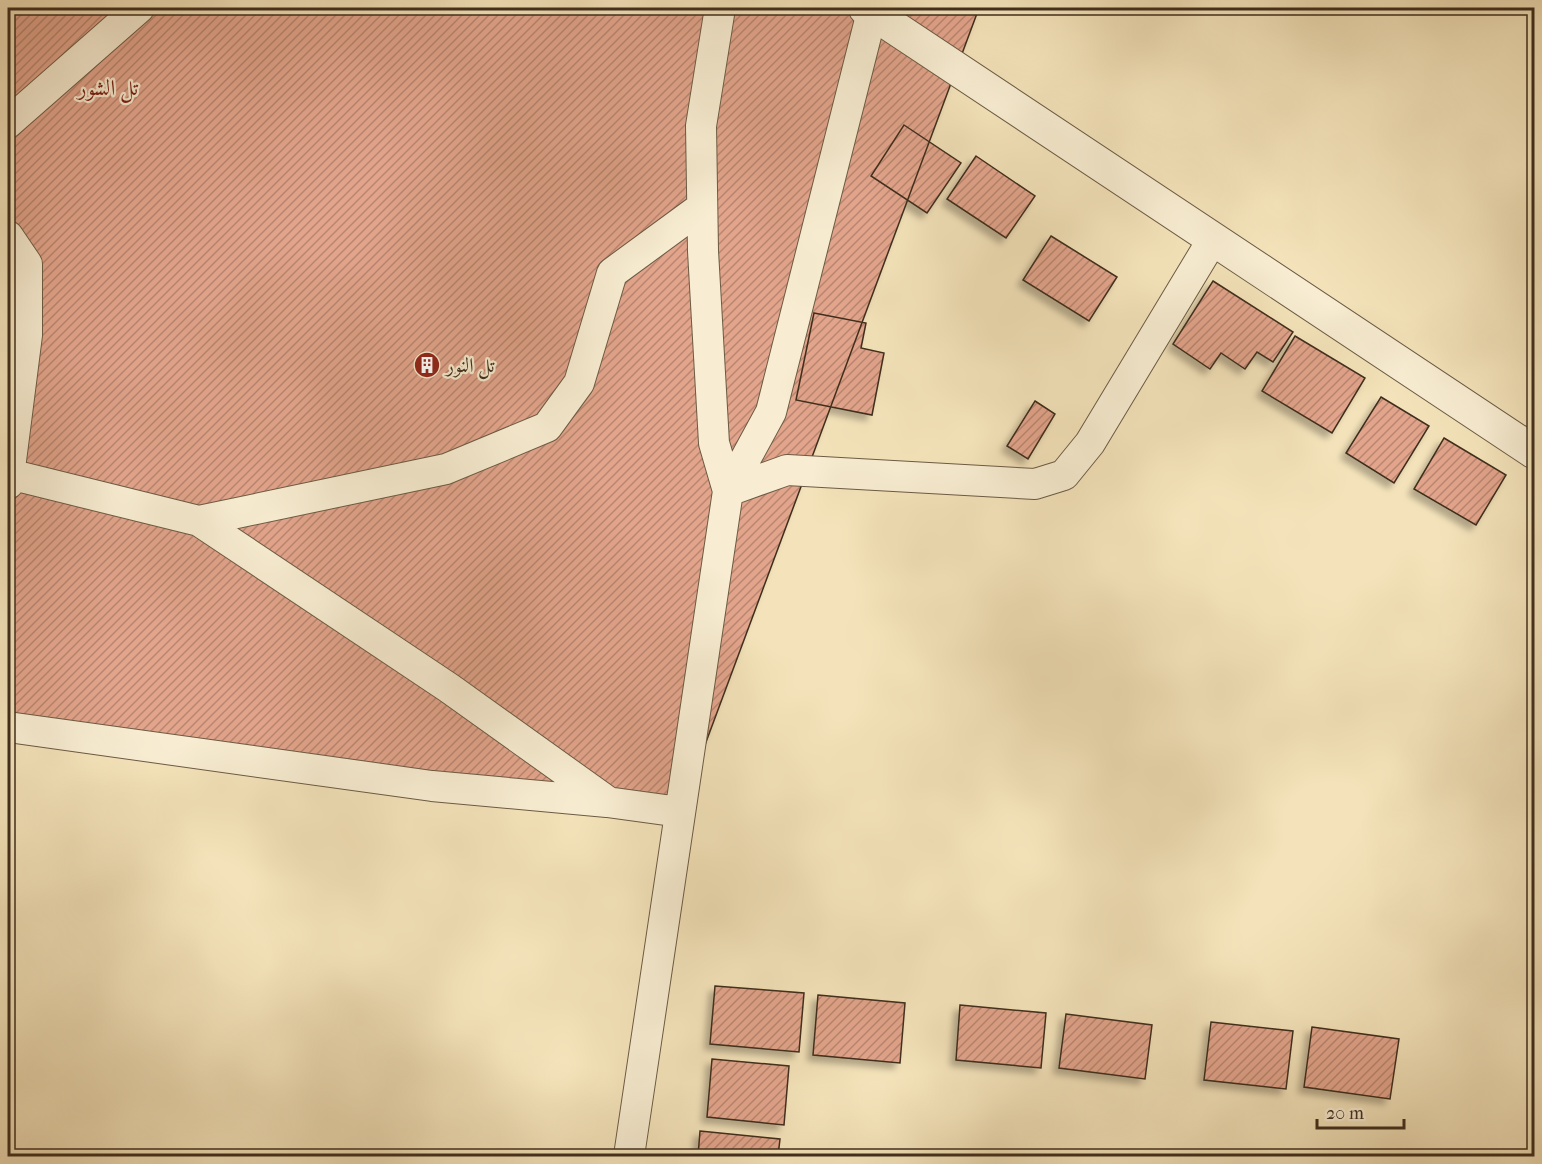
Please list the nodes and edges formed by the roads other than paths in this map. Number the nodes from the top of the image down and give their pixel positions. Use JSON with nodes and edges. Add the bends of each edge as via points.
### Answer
{"nodes":[{"id":1,"x":139,"y":8,"type":"edge"},
{"id":2,"x":720,"y":8,"type":"edge"},
{"id":3,"x":870,"y":9,"type":"edge"},
{"id":4,"x":8,"y":123,"type":"edge"},
{"id":5,"x":702,"y":207,"type":"junction"},
{"id":6,"x":8,"y":236,"type":"edge"},
{"id":7,"x":1213,"y":239,"type":"junction"},
{"id":8,"x":11,"y":428,"type":"edge"},
{"id":9,"x":1534,"y":452,"type":"edge"},
{"id":10,"x":8,"y":479,"type":"edge"},
{"id":11,"x":728,"y":491,"type":"junction"},
{"id":12,"x":199,"y":521,"type":"junction"},
{"id":13,"x":8,"y":727,"type":"edge"},
{"id":14,"x":607,"y":802,"type":"junction"},
{"id":15,"x":680,"y":812,"type":"junction"},
{"id":16,"x":629,"y":1156,"type":"edge"}],
"edges":[{"from":1,"to":4,"type":"street"},
{"from":2,"to":5,"type":"street","via":[[701,126]]},
{"from":3,"to":7,"type":"street"},
{"from":3,"to":11,"type":"street","via":[[771,412]]},
{"from":5,"to":11,"type":"street","via":[[714,443]]},
{"from":5,"to":12,"type":"street","via":[[612,273],[579,383],[547,427],[446,469]]},
{"from":6,"to":8,"type":"street","via":[[27,264],[27,335]]},
{"from":7,"to":9,"type":"street"},
{"from":7,"to":11,"type":"street","via":[[1090,443],[1064,475],[1035,484],[787,470]]},
{"from":8,"to":10,"type":"street"},
{"from":10,"to":12,"type":"street"},
{"from":11,"to":15,"type":"street"},
{"from":12,"to":14,"type":"street","via":[[449,688]]},
{"from":13,"to":14,"type":"street","via":[[432,786]]},
{"from":14,"to":15,"type":"street"},
{"from":15,"to":16,"type":"street"}]}
